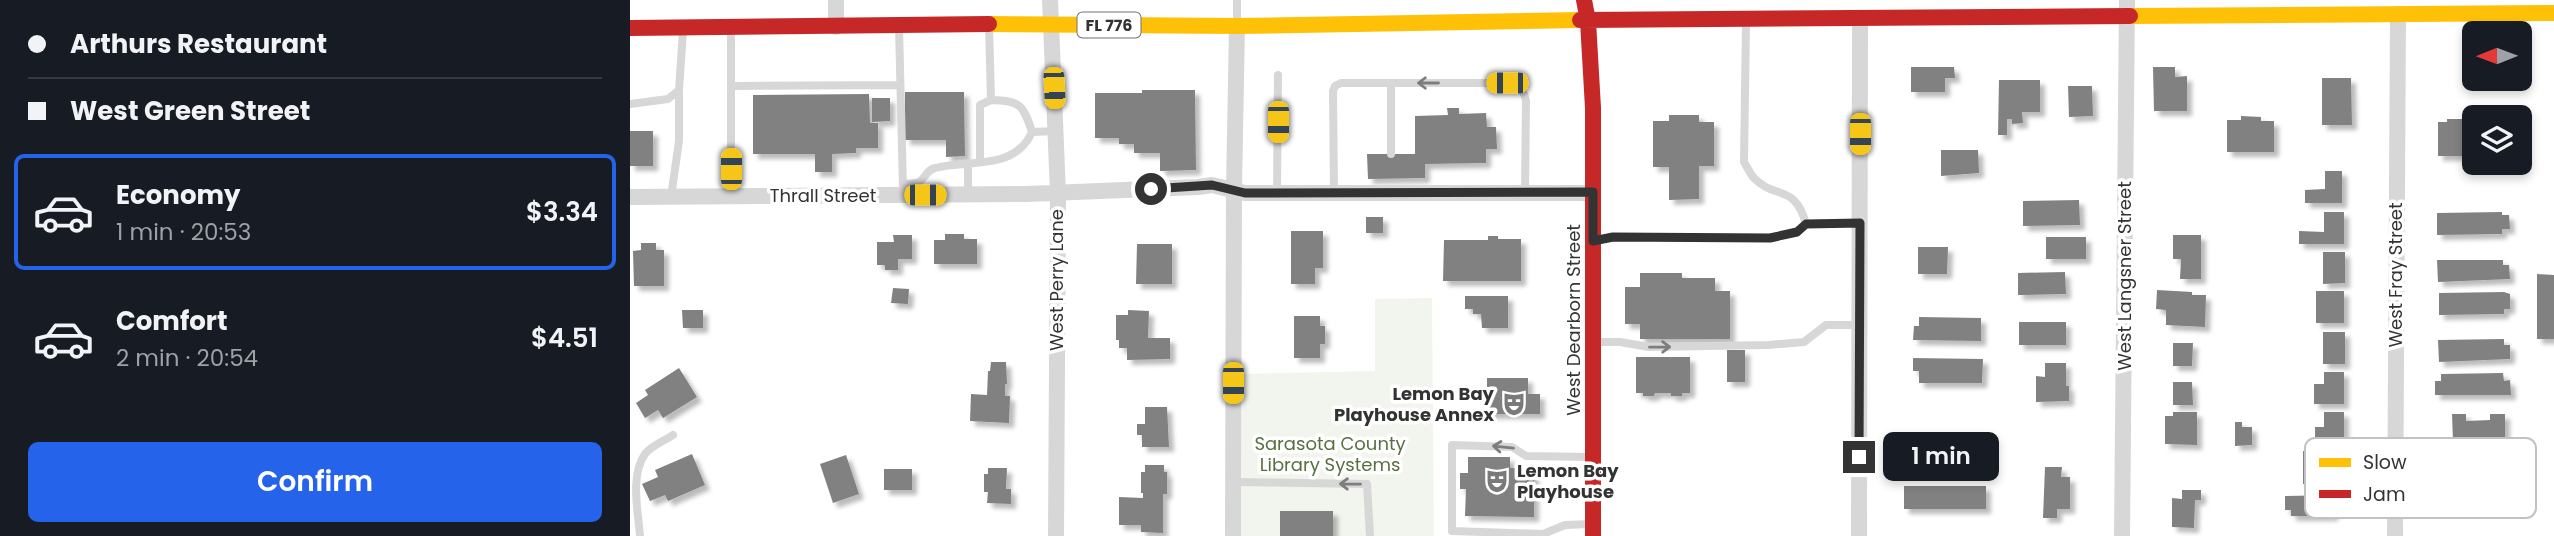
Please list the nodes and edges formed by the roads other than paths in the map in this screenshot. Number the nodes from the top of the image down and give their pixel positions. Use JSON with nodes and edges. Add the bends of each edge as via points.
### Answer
{"nodes":[{"id":1,"x":836,"y":0,"type":"edge"},
{"id":2,"x":1050,"y":0,"type":"edge"},
{"id":3,"x":1237,"y":0,"type":"edge"},
{"id":4,"x":1584,"y":0,"type":"edge"},
{"id":5,"x":1593,"y":0,"type":"edge"},
{"id":6,"x":2127,"y":8,"type":"edge"},
{"id":7,"x":2553,"y":9,"type":"edge"},
{"id":8,"x":2388,"y":12,"type":"junction"},
{"id":9,"x":1861,"y":15,"type":"junction"},
{"id":10,"x":1746,"y":19,"type":"junction"},
{"id":11,"x":1588,"y":21,"type":"junction"},
{"id":12,"x":989,"y":24,"type":"junction"},
{"id":13,"x":1052,"y":25,"type":"junction"},
{"id":14,"x":900,"y":26,"type":"junction"},
{"id":15,"x":1237,"y":26,"type":"junction"},
{"id":16,"x":732,"y":27,"type":"junction"},
{"id":17,"x":836,"y":27,"type":"junction"},
{"id":18,"x":630,"y":28,"type":"edge"},
{"id":19,"x":683,"y":28,"type":"junction"},
{"id":20,"x":1278,"y":75,"type":"dead end"},
{"id":21,"x":1391,"y":83,"type":"junction"},
{"id":22,"x":899,"y":85,"type":"junction"},
{"id":23,"x":731,"y":86,"type":"junction"},
{"id":24,"x":679,"y":90,"type":"junction"},
{"id":25,"x":991,"y":100,"type":"junction"},
{"id":26,"x":630,"y":104,"type":"edge"},
{"id":27,"x":1056,"y":131,"type":"junction"},
{"id":28,"x":1032,"y":132,"type":"junction"},
{"id":29,"x":1391,"y":154,"type":"dead end"},
{"id":30,"x":980,"y":162,"type":"junction"},
{"id":31,"x":968,"y":164,"type":"junction"},
{"id":32,"x":1234,"y":189,"type":"junction"},
{"id":33,"x":903,"y":190,"type":"junction"},
{"id":34,"x":1593,"y":192,"type":"junction"},
{"id":35,"x":1058,"y":193,"type":"junction"},
{"id":36,"x":1277,"y":193,"type":"junction"},
{"id":37,"x":1334,"y":193,"type":"junction"},
{"id":38,"x":1525,"y":193,"type":"junction"},
{"id":39,"x":968,"y":195,"type":"junction"},
{"id":40,"x":731,"y":196,"type":"junction"},
{"id":41,"x":630,"y":197,"type":"edge"},
{"id":42,"x":671,"y":197,"type":"junction"},
{"id":43,"x":1860,"y":223,"type":"junction"},
{"id":44,"x":1806,"y":224,"type":"junction"},
{"id":45,"x":1593,"y":241,"type":"junction"},
{"id":46,"x":1859,"y":325,"type":"junction"},
{"id":47,"x":1593,"y":342,"type":"junction"},
{"id":48,"x":673,"y":435,"type":"dead end"},
{"id":49,"x":2394,"y":438,"type":"edge"},
{"id":50,"x":1593,"y":457,"type":"junction"},
{"id":51,"x":1234,"y":482,"type":"junction"},
{"id":52,"x":2395,"y":518,"type":"edge"},
{"id":53,"x":1593,"y":530,"type":"edge"},
{"id":54,"x":640,"y":536,"type":"edge"},
{"id":55,"x":1056,"y":536,"type":"edge"},
{"id":56,"x":1233,"y":536,"type":"edge"},
{"id":57,"x":1370,"y":536,"type":"edge"},
{"id":58,"x":1859,"y":536,"type":"edge"},
{"id":59,"x":2122,"y":536,"type":"edge"},
{"id":60,"x":2395,"y":536,"type":"edge"}],
"edges":[{"from":1,"to":17,"type":"street"},
{"from":2,"to":13,"type":"street","name":"West Perry Lane"},
{"from":3,"to":15,"type":"lane"},
{"from":4,"to":11,"type":"main road"},
{"from":5,"to":11,"type":"main road"},
{"from":6,"to":8,"type":"main road","number":"FL 776"},
{"from":6,"to":9,"type":"main road","number":"FL 776"},
{"from":6,"to":59,"type":"street","name":"West Langsner Street"},
{"from":7,"to":8,"type":"main road","number":"FL 776"},
{"from":8,"to":49,"type":"street","name":"West Fray Street"},
{"from":9,"to":10,"type":"main road","number":"FL 776"},
{"from":9,"to":43,"type":"street"},
{"from":10,"to":11,"type":"main road","number":"FL 776"},
{"from":10,"to":44,"type":"lane","via":[[1744,162],[1754,178],[1791,196]]},
{"from":11,"to":15,"type":"main road","number":"FL 776"},
{"from":11,"to":34,"type":"main road","name":"West Dearborn Street"},
{"from":12,"to":13,"type":"main road","number":"FL 776"},
{"from":12,"to":14,"type":"main road","number":"FL 776"},
{"from":12,"to":25,"type":"lane"},
{"from":13,"to":15,"type":"main road","number":"FL 776"},
{"from":13,"to":27,"type":"street","name":"West Perry Lane"},
{"from":14,"to":17,"type":"main road","number":"FL 776"},
{"from":14,"to":22,"type":"lane"},
{"from":15,"to":32,"type":"street"},
{"from":16,"to":17,"type":"main road","number":"FL 776"},
{"from":16,"to":19,"type":"main road","number":"FL 776"},
{"from":16,"to":23,"type":"lane"},
{"from":18,"to":19,"type":"main road","number":"FL 776"},
{"from":19,"to":24,"type":"lane"},
{"from":20,"to":36,"type":"lane"},
{"from":21,"to":29,"type":"lane"},
{"from":21,"to":37,"type":"lane","via":[[1335,86]]},
{"from":38,"to":21,"type":"lane","one_way":true,"via":[[1524,93],[1518,86]]},
{"from":22,"to":23,"type":"lane"},
{"from":22,"to":33,"type":"lane"},
{"from":23,"to":40,"type":"lane"},
{"from":24,"to":26,"type":"lane","via":[[668,99]]},
{"from":24,"to":42,"type":"lane","via":[[679,141]]},
{"from":25,"to":28,"type":"lane","via":[[1020,105]]},
{"from":25,"to":30,"type":"lane","via":[[980,105]]},
{"from":27,"to":28,"type":"lane"},
{"from":27,"to":35,"type":"street","name":"West Perry Lane"},
{"from":28,"to":30,"type":"lane","via":[[1017,152]]},
{"from":30,"to":31,"type":"lane"},
{"from":31,"to":33,"type":"lane","via":[[932,168]]},
{"from":31,"to":39,"type":"lane"},
{"from":32,"to":35,"type":"street","name":"Thrall Street","via":[[1212,185]]},
{"from":32,"to":36,"type":"street","name":"Thrall Street"},
{"from":32,"to":51,"type":"street"},
{"from":33,"to":39,"type":"street","name":"Thrall Street"},
{"from":33,"to":40,"type":"street","name":"Thrall Street"},
{"from":34,"to":38,"type":"street","name":"Thrall Street"},
{"from":34,"to":45,"type":"main road","name":"West Dearborn Street"},
{"from":35,"to":39,"type":"street","name":"Thrall Street"},
{"from":35,"to":55,"type":"street","name":"West Perry Lane"},
{"from":36,"to":37,"type":"street","name":"Thrall Street"},
{"from":37,"to":38,"type":"street","name":"Thrall Street"},
{"from":40,"to":42,"type":"street","name":"Thrall Street"},
{"from":41,"to":42,"type":"street","name":"Thrall Street"},
{"from":43,"to":44,"type":"lane"},
{"from":43,"to":46,"type":"street"},
{"from":44,"to":45,"type":"lane","via":[[1797,232],[1770,238],[1613,237]]},
{"from":45,"to":47,"type":"main road","name":"West Dearborn Street"},
{"from":47,"to":46,"type":"lane","one_way":true,"via":[[1649,347],[1768,345],[1804,341],[1826,325]]},
{"from":46,"to":58,"type":"street"},
{"from":47,"to":50,"type":"main road","name":"West Dearborn Street"},
{"from":48,"to":54,"type":"lane","via":[[646,452],[638,467]]},
{"from":50,"to":53,"type":"main road","name":"West Dearborn Street"},
{"from":50,"to":53,"type":"lane","one_way":true,"via":[[1526,456],[1512,447],[1452,445],[1452,531],[1543,534],[1565,525]]},
{"from":51,"to":56,"type":"street"},
{"from":57,"to":51,"type":"lane","one_way":true,"via":[[1367,484]]},
{"from":52,"to":60,"type":"street","name":"West Fray Street"}]}
